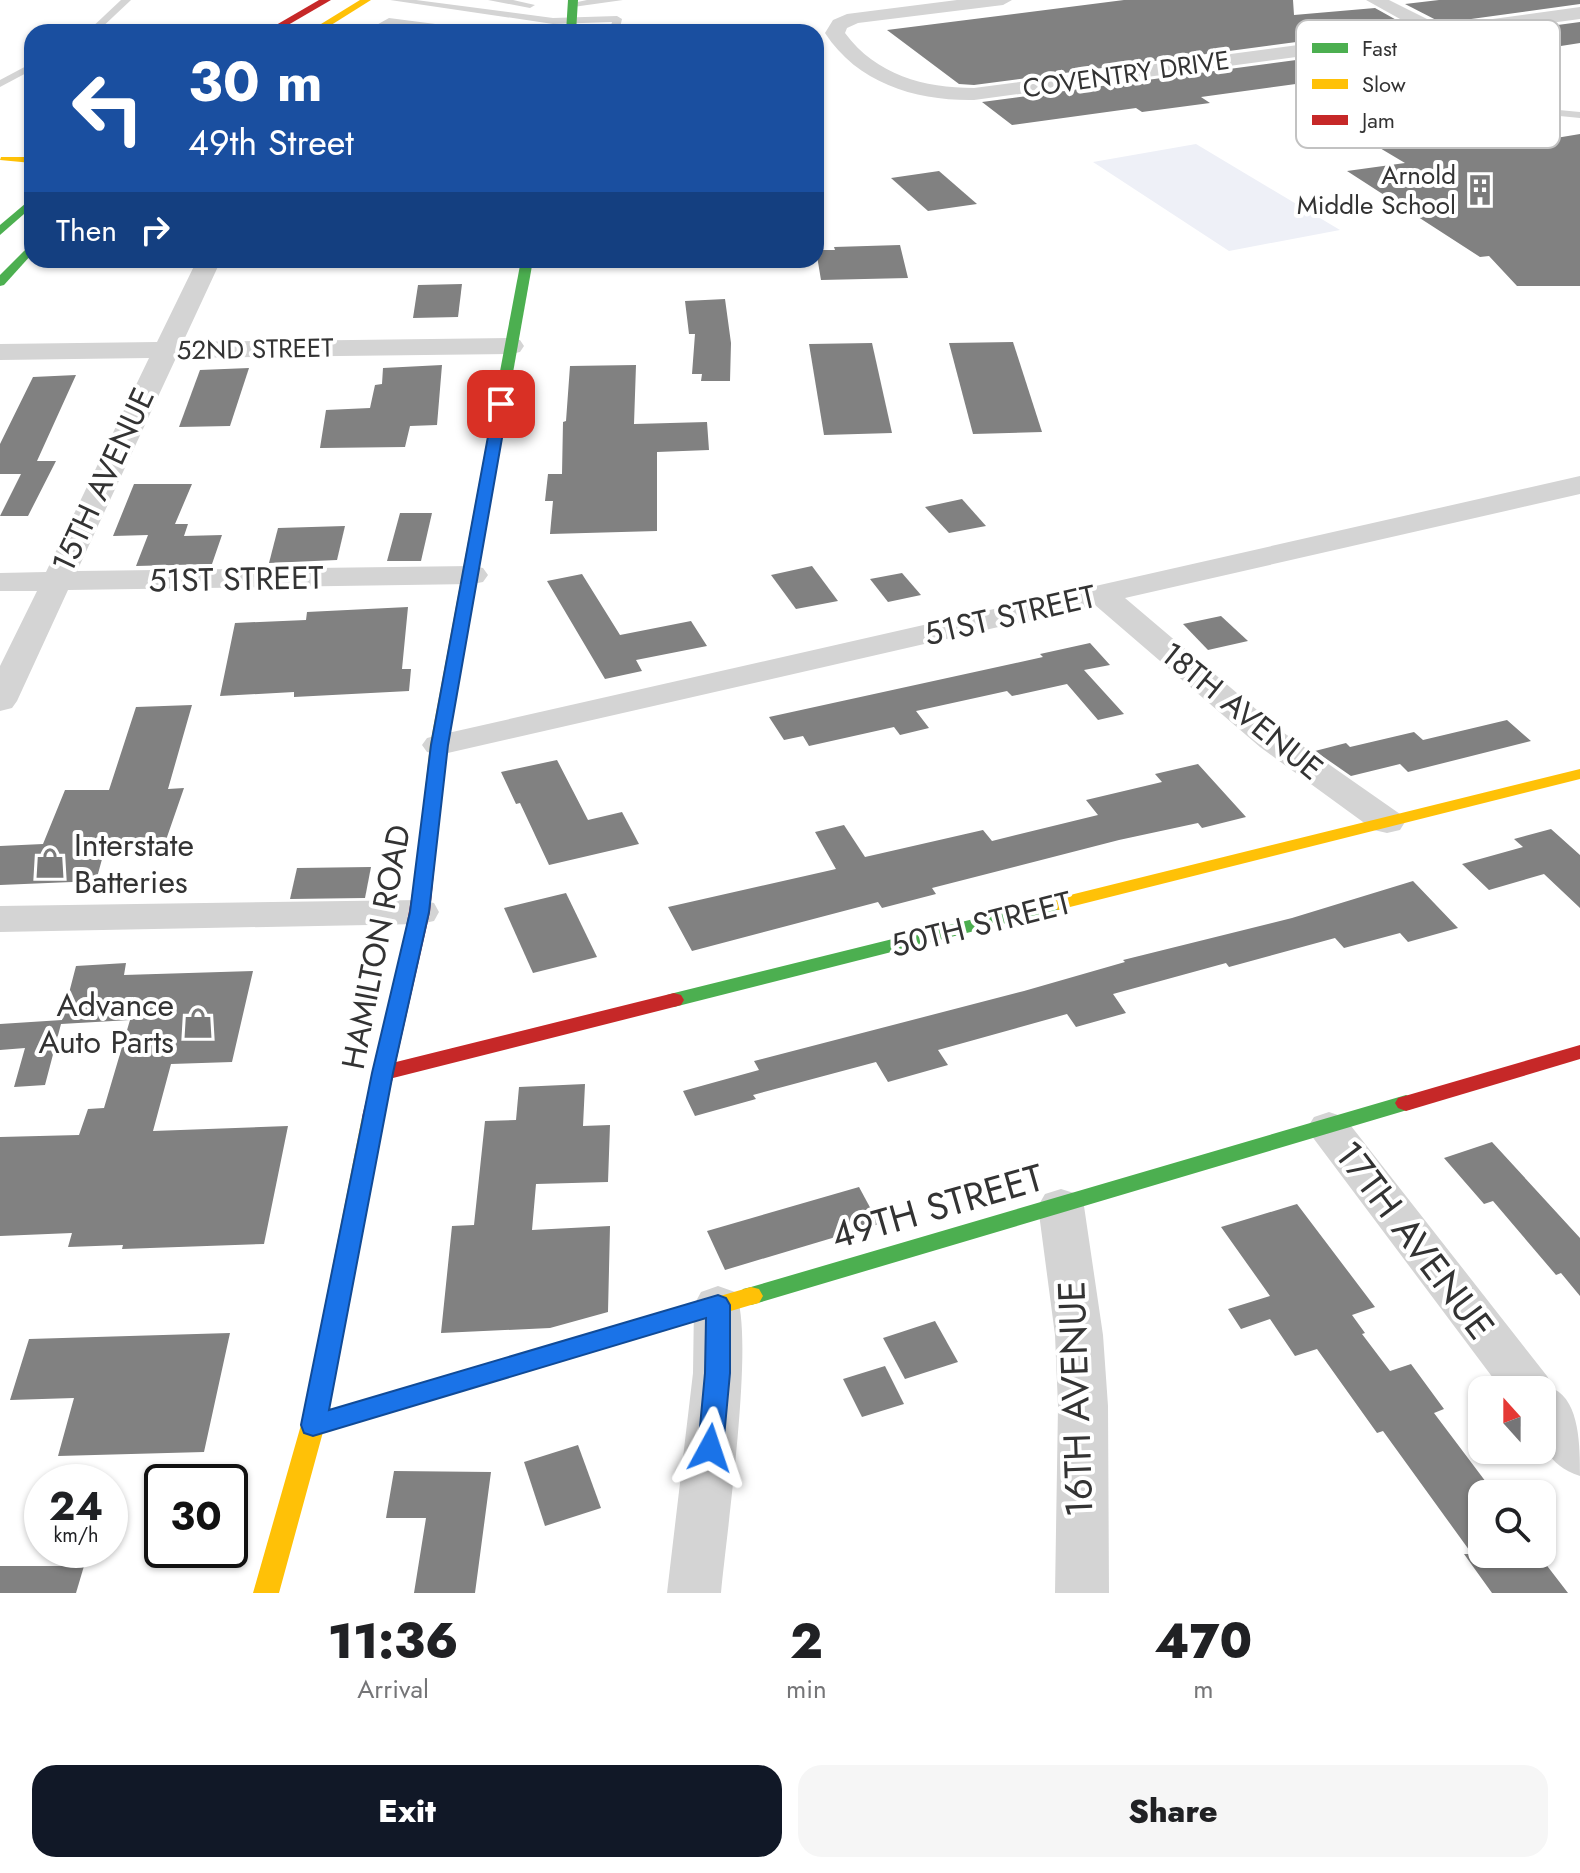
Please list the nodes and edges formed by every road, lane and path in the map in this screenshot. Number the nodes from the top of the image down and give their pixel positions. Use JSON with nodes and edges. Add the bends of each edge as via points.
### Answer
{"nodes":[{"id":1,"x":126,"y":0,"type":"edge"},
{"id":2,"x":326,"y":0,"type":"edge"},
{"id":3,"x":366,"y":0,"type":"edge"},
{"id":4,"x":395,"y":0,"type":"edge"},
{"id":5,"x":493,"y":0,"type":"edge"},
{"id":6,"x":618,"y":0,"type":"edge"},
{"id":7,"x":1003,"y":0,"type":"edge"},
{"id":8,"x":1375,"y":0,"type":"edge"},
{"id":9,"x":540,"y":6,"type":"dead end"},
{"id":10,"x":571,"y":12,"type":"edge"},
{"id":11,"x":1580,"y":13,"type":"edge"},
{"id":12,"x":1415,"y":20,"type":"edge"},
{"id":13,"x":1528,"y":20,"type":"edge"},
{"id":14,"x":101,"y":24,"type":"edge"},
{"id":15,"x":283,"y":24,"type":"edge"},
{"id":16,"x":327,"y":24,"type":"edge"},
{"id":17,"x":384,"y":24,"type":"edge"},
{"id":18,"x":412,"y":24,"type":"edge"},
{"id":19,"x":616,"y":24,"type":"edge"},
{"id":20,"x":1296,"y":51,"type":"edge"},
{"id":21,"x":24,"y":70,"type":"edge"},
{"id":22,"x":0,"y":84,"type":"edge"},
{"id":23,"x":1560,"y":113,"type":"edge"},
{"id":24,"x":1580,"y":115,"type":"edge"},
{"id":25,"x":24,"y":158,"type":"edge"},
{"id":26,"x":2,"y":159,"type":"edge"},
{"id":27,"x":24,"y":208,"type":"edge"},
{"id":28,"x":0,"y":231,"type":"edge"},
{"id":29,"x":24,"y":256,"type":"edge"},
{"id":30,"x":205,"y":268,"type":"edge"},
{"id":31,"x":526,"y":268,"type":"edge"},
{"id":32,"x":0,"y":282,"type":"edge"},
{"id":33,"x":511,"y":346,"type":"junction"},
{"id":34,"x":164,"y":351,"type":"junction"},
{"id":35,"x":0,"y":352,"type":"edge"},
{"id":36,"x":1580,"y":485,"type":"edge"},
{"id":37,"x":472,"y":575,"type":"junction"},
{"id":38,"x":54,"y":581,"type":"junction"},
{"id":39,"x":0,"y":582,"type":"edge"},
{"id":40,"x":1101,"y":594,"type":"junction"},
{"id":41,"x":0,"y":701,"type":"edge"},
{"id":42,"x":439,"y":745,"type":"junction"},
{"id":43,"x":1580,"y":774,"type":"edge"},
{"id":44,"x":1387,"y":822,"type":"junction"},
{"id":45,"x":420,"y":912,"type":"junction"},
{"id":46,"x":0,"y":919,"type":"edge"},
{"id":47,"x":1580,"y":1052,"type":"edge"},
{"id":48,"x":382,"y":1073,"type":"junction"},
{"id":49,"x":1329,"y":1128,"type":"junction"},
{"id":50,"x":1061,"y":1206,"type":"junction"},
{"id":51,"x":718,"y":1305,"type":"junction"},
{"id":52,"x":1519,"y":1376,"type":"edge"},
{"id":53,"x":1556,"y":1423,"type":"edge"},
{"id":54,"x":313,"y":1425,"type":"junction"},
{"id":55,"x":1580,"y":1455,"type":"edge"},
{"id":56,"x":266,"y":1593,"type":"edge"},
{"id":57,"x":694,"y":1593,"type":"edge"},
{"id":58,"x":1082,"y":1593,"type":"edge"}],
"edges":[{"from":1,"to":14,"type":"lane"},
{"from":2,"to":15,"type":"street"},
{"from":3,"to":16,"type":"street"},
{"from":4,"to":10,"type":"lane"},
{"from":5,"to":9,"type":"lane"},
{"from":6,"to":10,"type":"lane"},
{"from":7,"to":20,"type":"street","name":"COVENTRY DRIVE","via":[[854,18],[835,33],[850,51],[905,88],[935,95]]},
{"from":8,"to":12,"type":"street"},
{"from":10,"to":19,"type":"lane","via":[[617,19]]},
{"from":11,"to":13,"type":"street","name":"COVENTRY DRIVE"},
{"from":17,"to":18,"type":"lane"},
{"from":21,"to":22,"type":"lane"},
{"from":23,"to":24,"type":"lane"},
{"from":25,"to":26,"type":"street"},
{"from":27,"to":28,"type":"street"},
{"from":29,"to":32,"type":"street"},
{"from":30,"to":34,"type":"street","name":"15TH AVENUE"},
{"from":31,"to":33,"type":"street","name":"HAMILTON ROAD"},
{"from":33,"to":34,"type":"street","name":"52ND STREET"},
{"from":33,"to":37,"type":"street","name":"HAMILTON ROAD"},
{"from":34,"to":35,"type":"street","name":"52ND STREET"},
{"from":34,"to":38,"type":"street","name":"15TH AVENUE"},
{"from":36,"to":40,"type":"street","name":"51ST STREET"},
{"from":37,"to":38,"type":"street","name":"51ST STREET"},
{"from":37,"to":42,"type":"street","name":"HAMILTON ROAD"},
{"from":38,"to":39,"type":"street","name":"51ST STREET"},
{"from":38,"to":41,"type":"street","name":"15TH AVENUE"},
{"from":40,"to":42,"type":"street","name":"51ST STREET"},
{"from":40,"to":44,"type":"street","name":"18TH AVENUE","via":[[1272,740]]},
{"from":42,"to":45,"type":"street","name":"HAMILTON ROAD"},
{"from":43,"to":44,"type":"street","name":"50TH STREET"},
{"from":44,"to":48,"type":"street","name":"50TH STREET"},
{"from":45,"to":46,"type":"street"},
{"from":45,"to":48,"type":"street","name":"HAMILTON ROAD"},
{"from":47,"to":49,"type":"street","name":"49TH STREET"},
{"from":48,"to":54,"type":"street","name":"HAMILTON ROAD"},
{"from":49,"to":50,"type":"street","name":"49TH STREET"},
{"from":49,"to":52,"type":"street","name":"17TH AVENUE"},
{"from":50,"to":51,"type":"street","name":"49TH STREET"},
{"from":50,"to":58,"type":"street","name":"16TH AVENUE","via":[[1080,1349]]},
{"from":51,"to":54,"type":"street","name":"49TH STREET"},
{"from":51,"to":57,"type":"street","via":[[717,1373]]},
{"from":53,"to":55,"type":"street"},
{"from":54,"to":56,"type":"street","name":"HAMILTON ROAD"}]}
